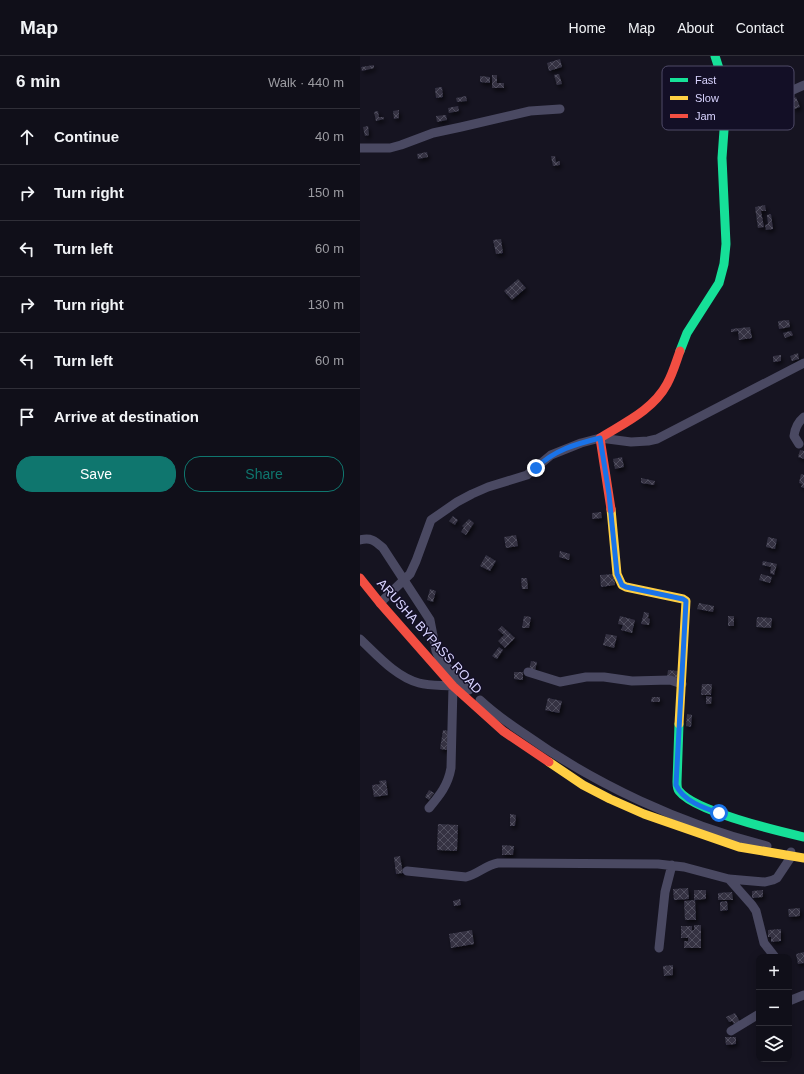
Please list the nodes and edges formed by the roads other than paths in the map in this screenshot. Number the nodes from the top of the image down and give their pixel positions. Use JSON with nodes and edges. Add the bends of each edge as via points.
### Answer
{"nodes":[{"id":1,"x":715,"y":56,"type":"edge"},
{"id":2,"x":719,"y":66,"type":"edge"},
{"id":3,"x":804,"y":85,"type":"edge"},
{"id":4,"x":794,"y":89,"type":"edge"},
{"id":5,"x":560,"y":109,"type":"dead end"},
{"id":6,"x":725,"y":130,"type":"edge"},
{"id":7,"x":360,"y":148,"type":"edge"},
{"id":8,"x":804,"y":363,"type":"edge"},
{"id":9,"x":804,"y":417,"type":"edge"},
{"id":10,"x":600,"y":438,"type":"junction"},
{"id":11,"x":799,"y":444,"type":"dead end"},
{"id":12,"x":360,"y":540,"type":"edge"},
{"id":13,"x":360,"y":578,"type":"edge"},
{"id":14,"x":405,"y":580,"type":"junction"},
{"id":15,"x":380,"y":602,"type":"junction"},
{"id":16,"x":360,"y":639,"type":"edge"},
{"id":17,"x":528,"y":672,"type":"dead end"},
{"id":18,"x":682,"y":684,"type":"junction"},
{"id":19,"x":453,"y":686,"type":"junction"},
{"id":20,"x":429,"y":808,"type":"dead end"},
{"id":21,"x":804,"y":837,"type":"edge"},
{"id":22,"x":791,"y":856,"type":"junction"},
{"id":23,"x":804,"y":858,"type":"edge"},
{"id":24,"x":672,"y":865,"type":"junction"},
{"id":25,"x":407,"y":871,"type":"dead end"},
{"id":26,"x":729,"y":879,"type":"junction"},
{"id":27,"x":659,"y":948,"type":"dead end"},
{"id":28,"x":773,"y":954,"type":"edge"},
{"id":29,"x":804,"y":994,"type":"edge"},
{"id":30,"x":792,"y":1000,"type":"edge"},
{"id":31,"x":756,"y":1016,"type":"edge"},
{"id":32,"x":732,"y":1031,"type":"dead end"}],
"edges":[{"from":1,"to":2,"type":"street"},
{"from":3,"to":4,"type":"street"},
{"from":5,"to":7,"type":"street","via":[[530,112],[454,128],[390,148]]},
{"from":6,"to":10,"type":"street","via":[[722,158],[726,245],[724,266],[718,285],[687,333],[665,389],[646,410]]},
{"from":8,"to":10,"type":"street","via":[[657,439],[631,442]]},
{"from":9,"to":11,"type":"street","via":[[795,430],[794,436]]},
{"from":10,"to":14,"type":"street","via":[[551,455],[527,475],[472,494],[436,515],[428,526],[416,561]]},
{"from":10,"to":18,"type":"street","via":[[617,574],[622,585],[686,601]]},
{"from":12,"to":14,"type":"street","via":[[374,540],[383,548]]},
{"from":13,"to":15,"type":"street","name":"ARUSHA BYPASS ROAD"},
{"from":14,"to":15,"type":"street"},
{"from":14,"to":22,"type":"street","via":[[430,620],[440,660],[486,706],[505,720],[550,752],[606,785],[673,815],[789,851]]},
{"from":15,"to":19,"type":"street","name":"ARUSHA BYPASS ROAD"},
{"from":16,"to":19,"type":"street","via":[[396,672],[413,682]]},
{"from":17,"to":18,"type":"street","via":[[560,682],[604,676],[632,681],[670,680]]},
{"from":18,"to":21,"type":"street","via":[[676,785],[679,791],[688,800],[719,813]]},
{"from":19,"to":20,"type":"street","via":[[450,776]]},
{"from":19,"to":22,"type":"street","name":"ARUSHA BYPASS ROAD","via":[[503,731],[583,785],[610,799],[704,836],[739,847]]},
{"from":22,"to":23,"type":"street","name":"ARUSHA BYPASS ROAD"},
{"from":22,"to":26,"type":"street","via":[[773,880],[765,882]]},
{"from":24,"to":25,"type":"street","via":[[498,863],[466,877]]},
{"from":24,"to":26,"type":"street"},
{"from":24,"to":27,"type":"street","via":[[665,892]]},
{"from":26,"to":28,"type":"street","via":[[756,911],[764,943]]},
{"from":29,"to":30,"type":"street"},
{"from":31,"to":32,"type":"street"}]}
